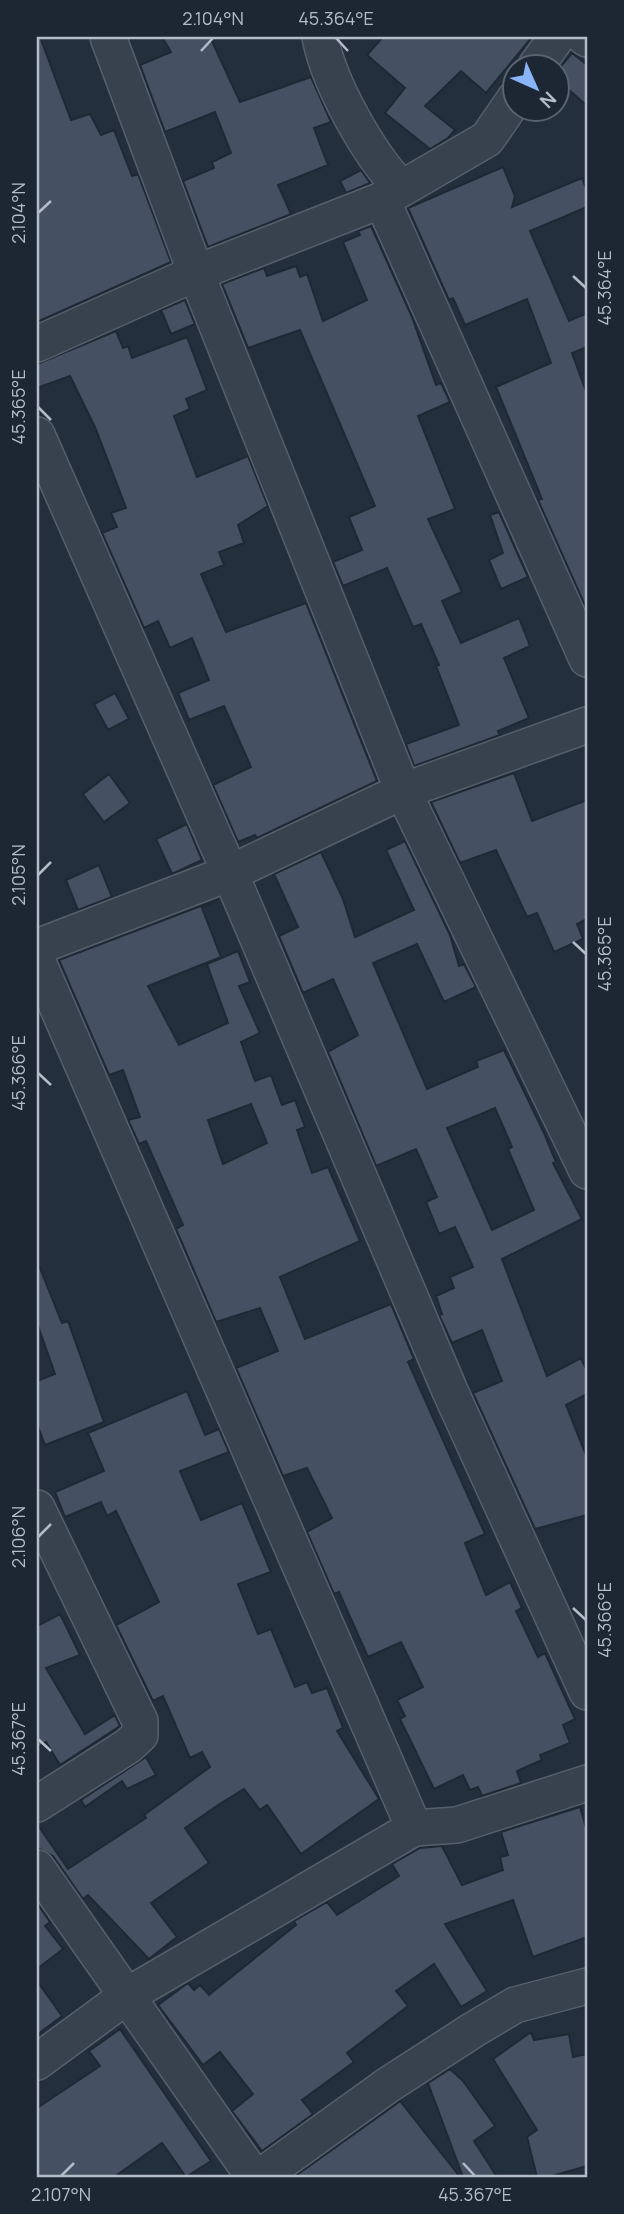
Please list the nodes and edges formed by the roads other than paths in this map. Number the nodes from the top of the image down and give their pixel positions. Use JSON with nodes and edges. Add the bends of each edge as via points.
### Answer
{"nodes":[{"id":1,"x":108,"y":37,"type":"edge"},
{"id":2,"x":320,"y":37,"type":"edge"},
{"id":3,"x":556,"y":37,"type":"edge"},
{"id":4,"x":546,"y":52,"type":"edge"},
{"id":5,"x":502,"y":117,"type":"edge"},
{"id":6,"x":392,"y":194,"type":"junction"},
{"id":7,"x":196,"y":273,"type":"junction"},
{"id":8,"x":37,"y":344,"type":"edge"},
{"id":9,"x":37,"y":435,"type":"edge"},
{"id":10,"x":587,"y":659,"type":"edge"},
{"id":11,"x":587,"y":725,"type":"edge"},
{"id":12,"x":402,"y":791,"type":"junction"},
{"id":13,"x":230,"y":873,"type":"junction"},
{"id":14,"x":37,"y":947,"type":"edge"},
{"id":15,"x":37,"y":960,"type":"edge"},
{"id":16,"x":587,"y":1171,"type":"edge"},
{"id":17,"x":37,"y":1508,"type":"edge"},
{"id":18,"x":587,"y":1692,"type":"edge"},
{"id":19,"x":587,"y":1783,"type":"edge"},
{"id":20,"x":37,"y":1804,"type":"edge"},
{"id":21,"x":414,"y":1828,"type":"junction"},
{"id":22,"x":37,"y":1868,"type":"edge"},
{"id":23,"x":587,"y":1986,"type":"edge"},
{"id":24,"x":128,"y":1995,"type":"junction"},
{"id":25,"x":37,"y":2062,"type":"edge"},
{"id":26,"x":254,"y":2177,"type":"edge"},
{"id":27,"x":260,"y":2177,"type":"edge"}],
"edges":[{"from":1,"to":7,"type":"street"},
{"from":2,"to":6,"type":"street","via":[[336,82]]},
{"from":3,"to":4,"type":"street"},
{"from":5,"to":6,"type":"street","via":[[487,139]]},
{"from":6,"to":7,"type":"street"},
{"from":6,"to":10,"type":"street"},
{"from":7,"to":8,"type":"street"},
{"from":7,"to":12,"type":"street"},
{"from":9,"to":13,"type":"street"},
{"from":11,"to":12,"type":"street"},
{"from":12,"to":13,"type":"street"},
{"from":12,"to":16,"type":"street"},
{"from":13,"to":14,"type":"street"},
{"from":13,"to":18,"type":"street","via":[[450,1391]]},
{"from":15,"to":21,"type":"street"},
{"from":17,"to":20,"type":"street","via":[[140,1721],[139,1735],[128,1746]]},
{"from":19,"to":21,"type":"street","via":[[457,1825]]},
{"from":21,"to":24,"type":"street"},
{"from":22,"to":24,"type":"street"},
{"from":23,"to":27,"type":"street","via":[[515,2005],[472,2030]]},
{"from":24,"to":25,"type":"street"},
{"from":24,"to":26,"type":"street"}]}
